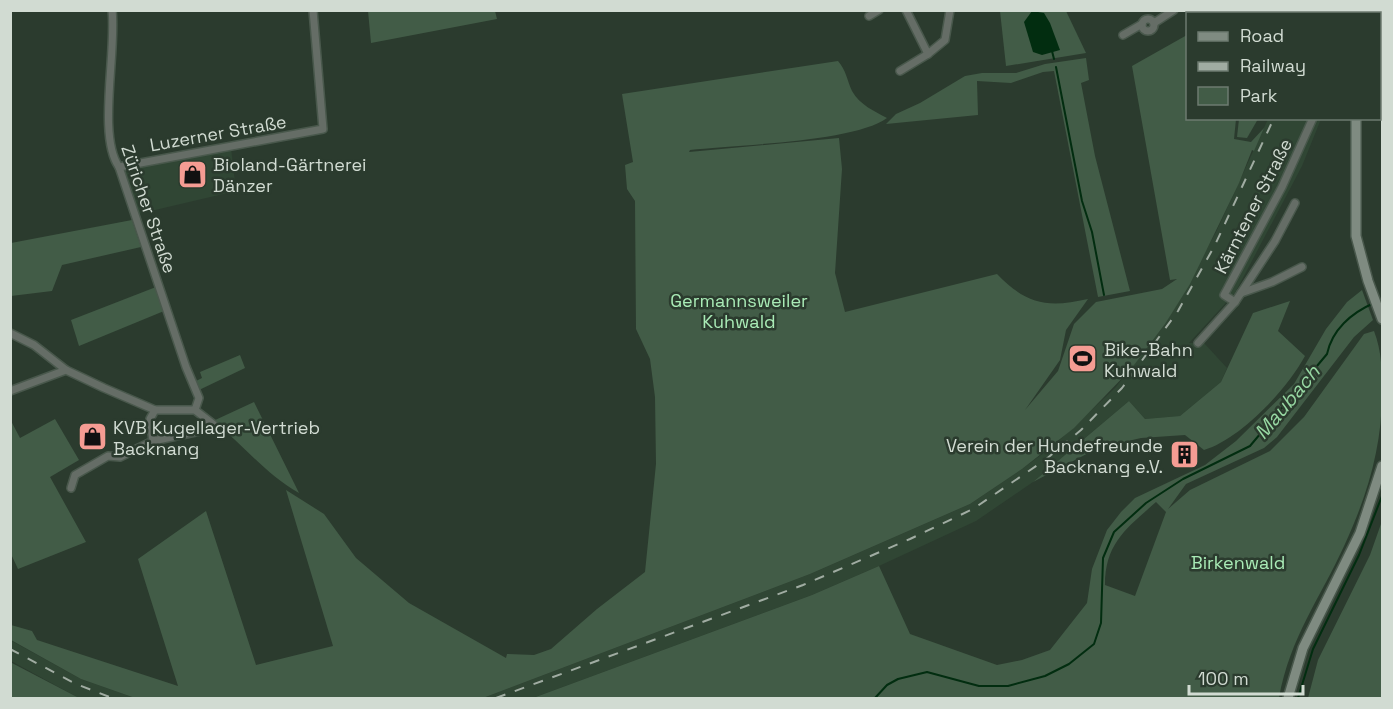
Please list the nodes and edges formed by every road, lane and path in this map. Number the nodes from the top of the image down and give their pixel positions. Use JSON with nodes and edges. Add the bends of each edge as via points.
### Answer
{"nodes":[{"id":1,"x":112,"y":10,"type":"edge"},
{"id":2,"x":314,"y":10,"type":"edge"},
{"id":3,"x":879,"y":10,"type":"edge"},
{"id":4,"x":906,"y":10,"type":"edge"},
{"id":5,"x":950,"y":10,"type":"edge"},
{"id":6,"x":1140,"y":10,"type":"edge"},
{"id":7,"x":1174,"y":10,"type":"edge"},
{"id":8,"x":869,"y":16,"type":"dead end"},
{"id":9,"x":1144,"y":22,"type":"junction"},
{"id":10,"x":1123,"y":35,"type":"dead end"},
{"id":11,"x":928,"y":54,"type":"junction"},
{"id":12,"x":900,"y":70,"type":"dead end"},
{"id":13,"x":1312,"y":120,"type":"edge"},
{"id":14,"x":1356,"y":120,"type":"edge"},
{"id":15,"x":119,"y":167,"type":"junction"},
{"id":16,"x":1295,"y":203,"type":"dead end"},
{"id":17,"x":1302,"y":267,"type":"dead end"},
{"id":18,"x":1241,"y":292,"type":"junction"},
{"id":19,"x":1234,"y":302,"type":"junction"},
{"id":20,"x":1382,"y":317,"type":"edge"},
{"id":21,"x":10,"y":333,"type":"edge"},
{"id":22,"x":1198,"y":343,"type":"dead end"},
{"id":23,"x":66,"y":370,"type":"junction"},
{"id":24,"x":10,"y":391,"type":"edge"},
{"id":25,"x":155,"y":410,"type":"junction"},
{"id":26,"x":195,"y":410,"type":"junction"},
{"id":27,"x":153,"y":441,"type":"junction"},
{"id":28,"x":1383,"y":466,"type":"edge"},
{"id":29,"x":70,"y":488,"type":"dead end"},
{"id":30,"x":1288,"y":699,"type":"edge"}],
"edges":[{"from":1,"to":15,"type":"street","name":"Züricher Straße","via":[[109,132],[112,154]]},
{"from":2,"to":15,"type":"street","name":"Luzerner Straße","via":[[323,129]]},
{"from":3,"to":8,"type":"street"},
{"from":4,"to":11,"type":"street"},
{"from":5,"to":11,"type":"street","via":[[945,40]]},
{"from":6,"to":9,"type":"street"},
{"from":7,"to":9,"type":"street","via":[[1154,23]]},
{"from":9,"to":10,"type":"street"},
{"from":11,"to":12,"type":"street"},
{"from":13,"to":19,"type":"street","name":"Kärntener Straße","via":[[1282,187],[1224,295]]},
{"from":14,"to":20,"type":"street","via":[[1354,221],[1358,250]]},
{"from":15,"to":26,"type":"street","name":"Züricher Straße","via":[[199,398]]},
{"from":16,"to":18,"type":"street","name":"Kärntener Straße"},
{"from":17,"to":18,"type":"street","name":"Kärntener Straße"},
{"from":18,"to":19,"type":"street","name":"Kärntener Straße"},
{"from":19,"to":22,"type":"street","name":"Kärntener Straße"},
{"from":21,"to":23,"type":"street","via":[[34,345]]},
{"from":23,"to":24,"type":"street"},
{"from":23,"to":25,"type":"street"},
{"from":25,"to":26,"type":"street"},
{"from":25,"to":27,"type":"street","via":[[150,418]]},
{"from":26,"to":27,"type":"street","via":[[213,424],[200,431]]},
{"from":27,"to":29,"type":"street","via":[[120,457],[108,456],[75,475]]},
{"from":28,"to":30,"type":"street","via":[[1360,533],[1304,648]]}]}
